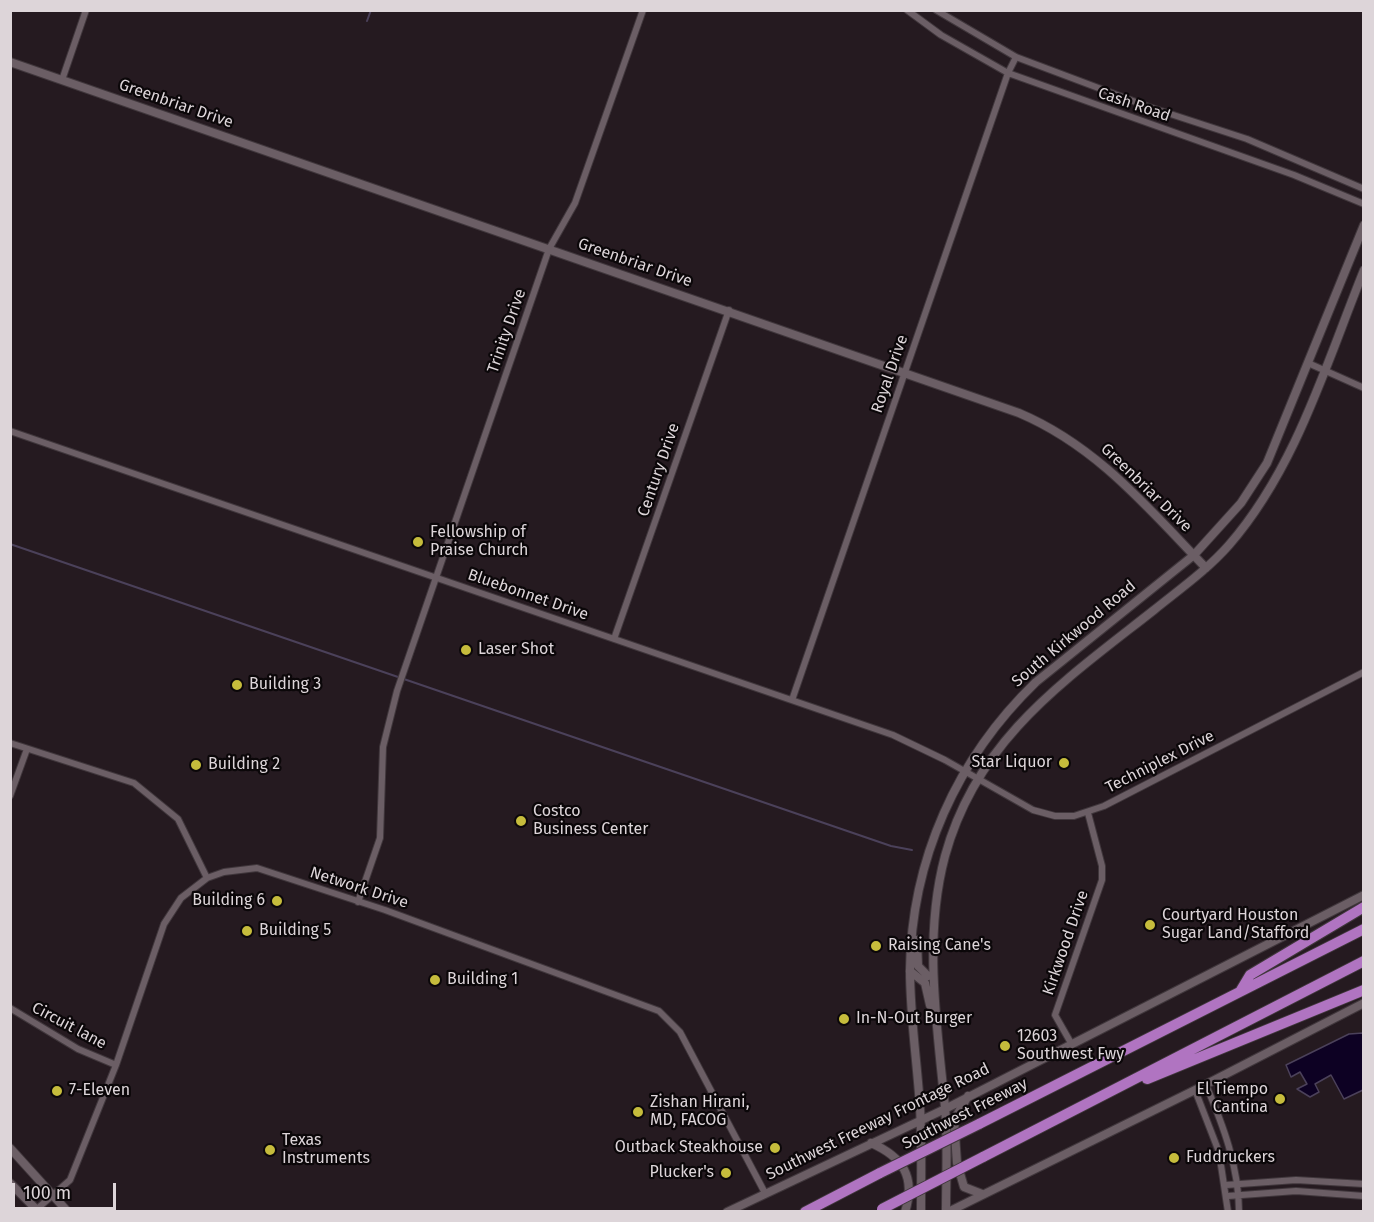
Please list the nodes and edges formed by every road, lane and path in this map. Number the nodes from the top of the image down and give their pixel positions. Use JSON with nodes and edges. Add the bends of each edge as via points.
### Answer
{"nodes":[{"id":1,"x":86,"y":10,"type":"edge"},
{"id":2,"x":643,"y":10,"type":"edge"},
{"id":3,"x":936,"y":10,"type":"edge"},
{"id":4,"x":912,"y":12,"type":"edge"},
{"id":5,"x":1016,"y":57,"type":"junction"},
{"id":6,"x":10,"y":62,"type":"edge"},
{"id":7,"x":1008,"y":73,"type":"junction"},
{"id":8,"x":62,"y":80,"type":"junction"},
{"id":9,"x":1149,"y":108,"type":"junction"},
{"id":10,"x":1144,"y":122,"type":"junction"},
{"id":11,"x":1364,"y":189,"type":"edge"},
{"id":12,"x":1364,"y":204,"type":"edge"},
{"id":13,"x":1364,"y":225,"type":"edge"},
{"id":14,"x":549,"y":249,"type":"junction"},
{"id":15,"x":1364,"y":270,"type":"edge"},
{"id":16,"x":729,"y":310,"type":"junction"},
{"id":17,"x":1308,"y":363,"type":"junction"},
{"id":18,"x":1324,"y":370,"type":"junction"},
{"id":19,"x":905,"y":372,"type":"junction"},
{"id":20,"x":1364,"y":388,"type":"edge"},
{"id":21,"x":10,"y":431,"type":"edge"},
{"id":22,"x":1267,"y":464,"type":"junction"},
{"id":23,"x":1280,"y":470,"type":"junction"},
{"id":24,"x":1194,"y":555,"type":"junction"},
{"id":25,"x":1206,"y":568,"type":"junction"},
{"id":26,"x":436,"y":577,"type":"junction"},
{"id":27,"x":614,"y":639,"type":"junction"},
{"id":28,"x":1071,"y":653,"type":"junction"},
{"id":29,"x":1083,"y":666,"type":"junction"},
{"id":30,"x":1364,"y":672,"type":"edge"},
{"id":31,"x":792,"y":700,"type":"junction"},
{"id":32,"x":1012,"y":707,"type":"junction"},
{"id":33,"x":1023,"y":718,"type":"junction"},
{"id":34,"x":10,"y":743,"type":"edge"},
{"id":35,"x":27,"y":749,"type":"junction"},
{"id":36,"x":964,"y":771,"type":"junction"},
{"id":37,"x":978,"y":779,"type":"junction"},
{"id":38,"x":10,"y":796,"type":"edge"},
{"id":39,"x":1088,"y":813,"type":"junction"},
{"id":40,"x":207,"y":878,"type":"junction"},
{"id":41,"x":1364,"y":895,"type":"edge"},
{"id":42,"x":358,"y":902,"type":"junction"},
{"id":43,"x":1364,"y":908,"type":"edge"},
{"id":44,"x":1364,"y":929,"type":"edge"},
{"id":45,"x":912,"y":934,"type":"junction"},
{"id":46,"x":1364,"y":962,"type":"edge"},
{"id":47,"x":910,"y":971,"type":"junction"},
{"id":48,"x":934,"y":977,"type":"junction"},
{"id":49,"x":1364,"y":990,"type":"edge"},
{"id":50,"x":1241,"y":991,"type":"junction"},
{"id":51,"x":1364,"y":1003,"type":"edge"},
{"id":52,"x":10,"y":1008,"type":"edge"},
{"id":53,"x":936,"y":1018,"type":"junction"},
{"id":54,"x":1071,"y":1043,"type":"junction"},
{"id":55,"x":116,"y":1065,"type":"junction"},
{"id":56,"x":1206,"y":1085,"type":"junction"},
{"id":57,"x":1195,"y":1090,"type":"junction"},
{"id":58,"x":968,"y":1096,"type":"junction"},
{"id":59,"x":1094,"y":1100,"type":"junction"},
{"id":60,"x":945,"y":1109,"type":"junction"},
{"id":61,"x":920,"y":1120,"type":"junction"},
{"id":62,"x":871,"y":1143,"type":"junction"},
{"id":63,"x":10,"y":1148,"type":"edge"},
{"id":64,"x":1296,"y":1180,"type":"junction"},
{"id":65,"x":10,"y":1183,"type":"edge"},
{"id":66,"x":1237,"y":1183,"type":"junction"},
{"id":67,"x":1355,"y":1184,"type":"junction"},
{"id":68,"x":1364,"y":1184,"type":"edge"},
{"id":69,"x":1226,"y":1185,"type":"junction"},
{"id":70,"x":1296,"y":1191,"type":"junction"},
{"id":71,"x":54,"y":1193,"type":"junction"},
{"id":72,"x":765,"y":1193,"type":"junction"},
{"id":73,"x":982,"y":1194,"type":"junction"},
{"id":74,"x":1239,"y":1195,"type":"junction"},
{"id":75,"x":1355,"y":1195,"type":"junction"},
{"id":76,"x":1228,"y":1196,"type":"junction"},
{"id":77,"x":1364,"y":1196,"type":"edge"},
{"id":78,"x":38,"y":1210,"type":"edge"},
{"id":79,"x":880,"y":1210,"type":"edge"},
{"id":80,"x":68,"y":1212,"type":"edge"},
{"id":81,"x":727,"y":1212,"type":"edge"},
{"id":82,"x":805,"y":1212,"type":"edge"},
{"id":83,"x":905,"y":1212,"type":"edge"},
{"id":84,"x":921,"y":1212,"type":"edge"},
{"id":85,"x":947,"y":1212,"type":"edge"},
{"id":86,"x":1228,"y":1212,"type":"edge"},
{"id":87,"x":1239,"y":1212,"type":"edge"}],
"edges":[{"from":1,"to":8,"type":"street"},
{"from":2,"to":14,"type":"street","name":"Trinity Drive","via":[[575,203]]},
{"from":3,"to":5,"type":"street","name":"Cash Road"},
{"from":4,"to":7,"type":"street","name":"Cash Road","via":[[941,35]]},
{"from":5,"to":7,"type":"street","name":"Royal Drive"},
{"from":5,"to":9,"type":"street","name":"Cash Road"},
{"from":6,"to":8,"type":"main road","name":"Greenbriar Drive"},
{"from":7,"to":10,"type":"street","name":"Cash Road"},
{"from":7,"to":19,"type":"street","name":"Royal Drive"},
{"from":8,"to":14,"type":"main road","name":"Greenbriar Drive"},
{"from":9,"to":10,"type":"street"},
{"from":9,"to":11,"type":"street","name":"Cash Road","via":[[1247,139]]},
{"from":10,"to":12,"type":"street","name":"Cash Road","via":[[1294,174]]},
{"from":13,"to":17,"type":"main road","name":"South Kirkwood Road"},
{"from":14,"to":16,"type":"main road","name":"Greenbriar Drive"},
{"from":14,"to":26,"type":"street","name":"Trinity Drive"},
{"from":15,"to":18,"type":"main road","name":"South Kirkwood Road"},
{"from":16,"to":19,"type":"main road","name":"Greenbriar Drive"},
{"from":16,"to":27,"type":"street","name":"Century Drive"},
{"from":17,"to":18,"type":"street"},
{"from":17,"to":22,"type":"main road","name":"South Kirkwood Road"},
{"from":18,"to":20,"type":"street"},
{"from":18,"to":23,"type":"main road","name":"South Kirkwood Road"},
{"from":19,"to":24,"type":"main road","name":"Greenbriar Drive","via":[[1019,413],[1055,431],[1112,471]]},
{"from":19,"to":31,"type":"street","name":"Royal Drive"},
{"from":21,"to":26,"type":"street","name":"Bluebonnet Drive"},
{"from":22,"to":23,"type":"main road"},
{"from":22,"to":24,"type":"main road","name":"South Kirkwood Road","via":[[1241,503]]},
{"from":23,"to":25,"type":"main road","name":"South Kirkwood Road","via":[[1249,521]]},
{"from":24,"to":25,"type":"main road","name":"Greenbriar Drive"},
{"from":24,"to":28,"type":"main road","name":"South Kirkwood Road"},
{"from":25,"to":29,"type":"main road","name":"South Kirkwood Road"},
{"from":26,"to":27,"type":"street","name":"Bluebonnet Drive"},
{"from":26,"to":42,"type":"street","name":"Trinity Drive","via":[[397,692],[383,747],[380,838]]},
{"from":27,"to":31,"type":"street","name":"Bluebonnet Drive"},
{"from":28,"to":29,"type":"main road"},
{"from":28,"to":32,"type":"main road","name":"South Kirkwood Road"},
{"from":29,"to":33,"type":"main road","name":"South Kirkwood Road"},
{"from":30,"to":39,"type":"street","name":"Techniplex Drive"},
{"from":31,"to":36,"type":"street","name":"Bluebonnet Drive","via":[[893,735]]},
{"from":32,"to":33,"type":"main road"},
{"from":32,"to":36,"type":"main road","name":"South Kirkwood Road"},
{"from":33,"to":37,"type":"main road","name":"South Kirkwood Road"},
{"from":34,"to":35,"type":"street"},
{"from":35,"to":38,"type":"street"},
{"from":35,"to":40,"type":"street","via":[[134,783],[178,819]]},
{"from":36,"to":37,"type":"street","name":"Techniplex Drive"},
{"from":36,"to":45,"type":"main road","name":"South Kirkwood Road","via":[[927,853]]},
{"from":37,"to":39,"type":"street","name":"Techniplex Drive","via":[[1023,806],[1045,814]]},
{"from":37,"to":48,"type":"main road","name":"South Kirkwood Road","via":[[952,835],[939,880]]},
{"from":39,"to":54,"type":"street","name":"Kirkwood Drive","via":[[1102,880],[1055,1015]]},
{"from":40,"to":42,"type":"street","name":"Network Drive","via":[[257,868]]},
{"from":40,"to":55,"type":"street","name":"Network Drive","via":[[181,898],[164,924]]},
{"from":41,"to":54,"type":"main road","name":"Southwest Freeway Frontage Road"},
{"from":42,"to":72,"type":"street","name":"Network Drive","via":[[659,1011],[680,1032]]},
{"from":43,"to":50,"type":"highway","via":[[1250,975]]},
{"from":44,"to":50,"type":"highway","name":"Southwest Freeway"},
{"from":45,"to":47,"type":"main road","name":"South Kirkwood Road"},
{"from":45,"to":48,"type":"main road","via":[[917,940],[918,966]]},
{"from":46,"to":59,"type":"highway"},
{"from":47,"to":53,"type":"main road","via":[[925,983]]},
{"from":47,"to":61,"type":"main road","name":"South Kirkwood Road"},
{"from":48,"to":53,"type":"main road","name":"South Kirkwood Road"},
{"from":49,"to":59,"type":"highway"},
{"from":50,"to":82,"type":"highway","name":"Southwest Freeway","bridge":true},
{"from":51,"to":56,"type":"main road"},
{"from":52,"to":55,"type":"street","name":"Circuit lane","via":[[78,1049]]},
{"from":53,"to":60,"type":"main road","name":"South Kirkwood Road"},
{"from":54,"to":58,"type":"main road","name":"Southwest Freeway Frontage Road"},
{"from":55,"to":71,"type":"street","name":"Network Drive","via":[[70,1180]]},
{"from":56,"to":57,"type":"main road"},
{"from":56,"to":66,"type":"street","via":[[1230,1149]]},
{"from":57,"to":69,"type":"street","via":[[1219,1152]]},
{"from":57,"to":73,"type":"main road"},
{"from":58,"to":60,"type":"main road","name":"Southwest Freeway Frontage Road"},
{"from":58,"to":73,"type":"main road","via":[[954,1120],[957,1163],[964,1187]]},
{"from":59,"to":79,"type":"highway","bridge":true},
{"from":60,"to":61,"type":"main road","name":"Southwest Freeway Frontage Road"},
{"from":60,"to":85,"type":"main road","name":"South Kirkwood Road"},
{"from":61,"to":62,"type":"main road","name":"Southwest Freeway Frontage Road"},
{"from":61,"to":84,"type":"main road","name":"South Kirkwood Road"},
{"from":62,"to":72,"type":"main road","name":"Southwest Freeway Frontage Road"},
{"from":62,"to":83,"type":"main road","via":[[889,1151],[909,1177]]},
{"from":63,"to":71,"type":"main road"},
{"from":64,"to":66,"type":"street"},
{"from":64,"to":67,"type":"street"},
{"from":64,"to":70,"type":"street"},
{"from":65,"to":78,"type":"main road"},
{"from":66,"to":69,"type":"street"},
{"from":66,"to":74,"type":"street"},
{"from":67,"to":68,"type":"street"},
{"from":67,"to":75,"type":"street"},
{"from":69,"to":76,"type":"street"},
{"from":70,"to":74,"type":"street"},
{"from":70,"to":75,"type":"street"},
{"from":71,"to":78,"type":"street","name":"Network Drive"},
{"from":71,"to":80,"type":"main road"},
{"from":72,"to":81,"type":"main road","name":"Southwest Freeway Frontage Road"},
{"from":73,"to":85,"type":"main road"},
{"from":74,"to":76,"type":"street"},
{"from":74,"to":87,"type":"street"},
{"from":75,"to":77,"type":"street"},
{"from":76,"to":86,"type":"street"}]}
